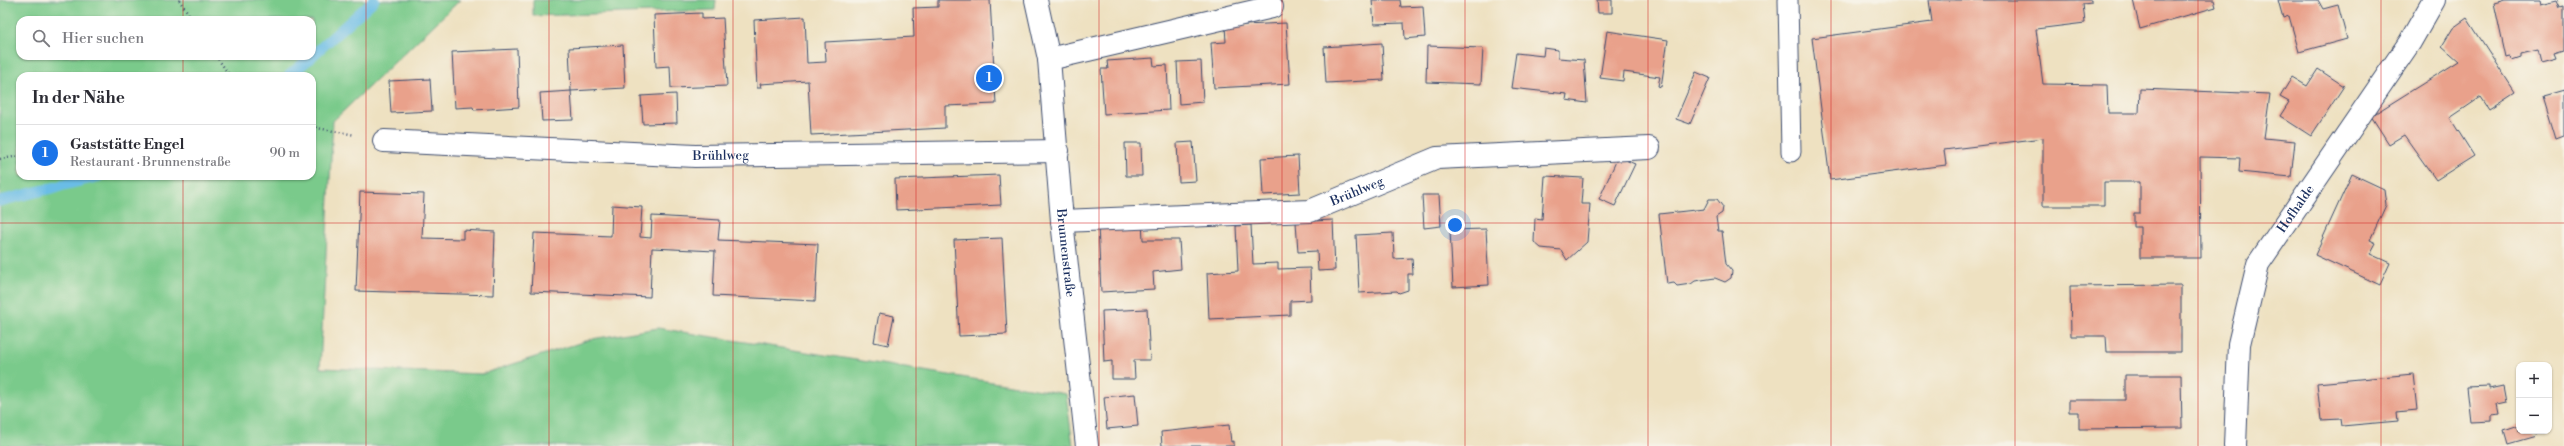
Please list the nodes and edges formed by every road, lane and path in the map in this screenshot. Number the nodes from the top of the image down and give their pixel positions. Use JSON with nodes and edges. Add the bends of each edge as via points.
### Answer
{"nodes":[{"id":1,"x":179,"y":0,"type":"edge"},
{"id":2,"x":1036,"y":0,"type":"edge"},
{"id":3,"x":1788,"y":0,"type":"edge"},
{"id":4,"x":2434,"y":0,"type":"edge"},
{"id":5,"x":1272,"y":7,"type":"dead end"},
{"id":6,"x":190,"y":16,"type":"edge"},
{"id":7,"x":1049,"y":59,"type":"junction"},
{"id":8,"x":219,"y":60,"type":"edge"},
{"id":9,"x":227,"y":72,"type":"edge"},
{"id":10,"x":316,"y":128,"type":"edge"},
{"id":11,"x":384,"y":141,"type":"joint"},
{"id":12,"x":1649,"y":148,"type":"dead end"},
{"id":13,"x":1058,"y":151,"type":"junction"},
{"id":14,"x":1791,"y":152,"type":"dead end"},
{"id":15,"x":16,"y":157,"type":"edge"},
{"id":16,"x":0,"y":159,"type":"edge"},
{"id":17,"x":1062,"y":221,"type":"junction"},
{"id":18,"x":1087,"y":446,"type":"edge"},
{"id":19,"x":2235,"y":446,"type":"edge"}],
"edges":[{"from":1,"to":6,"type":"path"},
{"from":2,"to":7,"type":"street","name":"Brunnenstraße"},
{"from":3,"to":14,"type":"lane"},
{"from":4,"to":19,"type":"street","name":"Hofhalde","via":[[2410,42],[2258,264],[2239,344]]},
{"from":5,"to":7,"type":"street"},
{"from":7,"to":13,"type":"street","name":"Brunnenstraße"},
{"from":8,"to":9,"type":"path"},
{"from":10,"to":11,"type":"path"},
{"from":11,"to":13,"type":"street","name":"Brühlweg","via":[[694,156]]},
{"from":12,"to":17,"type":"street","name":"Brühlweg","via":[[1437,158],[1310,211]]},
{"from":13,"to":17,"type":"street","name":"Brunnenstraße"},
{"from":15,"to":16,"type":"path"},
{"from":17,"to":18,"type":"street","name":"Brunnenstraße"}]}
